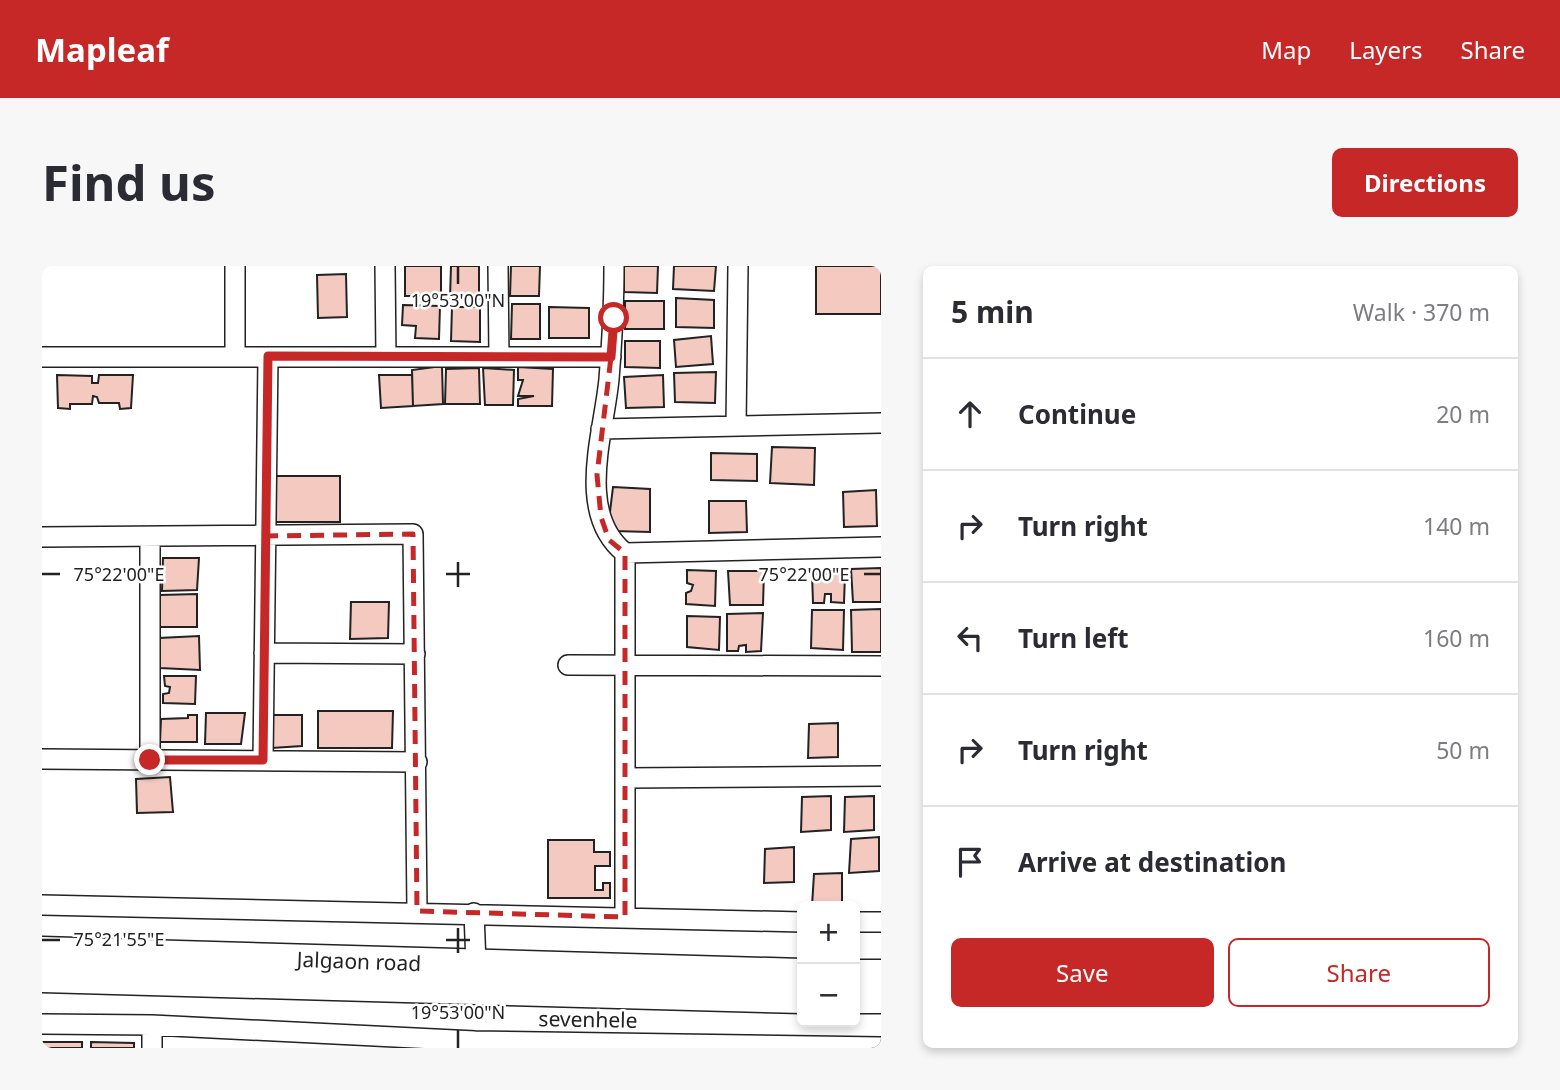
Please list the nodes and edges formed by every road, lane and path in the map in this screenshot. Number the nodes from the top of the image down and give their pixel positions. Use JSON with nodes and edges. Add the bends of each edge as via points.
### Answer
{"nodes":[{"id":1,"x":235,"y":266,"type":"edge"},
{"id":2,"x":385,"y":266,"type":"edge"},
{"id":3,"x":498,"y":266,"type":"edge"},
{"id":4,"x":614,"y":266,"type":"edge"},
{"id":5,"x":738,"y":266,"type":"edge"},
{"id":6,"x":42,"y":356,"type":"edge"},
{"id":7,"x":235,"y":356,"type":"junction"},
{"id":8,"x":268,"y":356,"type":"junction"},
{"id":9,"x":386,"y":357,"type":"junction"},
{"id":10,"x":499,"y":357,"type":"junction"},
{"id":11,"x":611,"y":357,"type":"junction"},
{"id":12,"x":881,"y":423,"type":"edge"},
{"id":13,"x":737,"y":426,"type":"junction"},
{"id":14,"x":601,"y":429,"type":"junction"},
{"id":15,"x":266,"y":536,"type":"junction"},
{"id":16,"x":42,"y":537,"type":"edge"},
{"id":17,"x":150,"y":537,"type":"junction"},
{"id":18,"x":881,"y":547,"type":"edge"},
{"id":19,"x":625,"y":553,"type":"junction"},
{"id":20,"x":264,"y":653,"type":"junction"},
{"id":21,"x":415,"y":654,"type":"junction"},
{"id":22,"x":625,"y":664,"type":"junction"},
{"id":23,"x":568,"y":665,"type":"dead end"},
{"id":24,"x":881,"y":666,"type":"edge"},
{"id":25,"x":42,"y":759,"type":"edge"},
{"id":26,"x":150,"y":760,"type":"junction"},
{"id":27,"x":263,"y":760,"type":"junction"},
{"id":28,"x":416,"y":762,"type":"junction"},
{"id":29,"x":881,"y":776,"type":"edge"},
{"id":30,"x":625,"y":778,"type":"junction"},
{"id":31,"x":42,"y":905,"type":"edge"},
{"id":32,"x":416,"y":912,"type":"junction"},
{"id":33,"x":474,"y":913,"type":"junction"},
{"id":34,"x":625,"y":917,"type":"junction"},
{"id":35,"x":797,"y":922,"type":"edge"},
{"id":36,"x":860,"y":922,"type":"edge"},
{"id":37,"x":881,"y":922,"type":"edge"},
{"id":38,"x":42,"y":951,"type":"edge"},
{"id":39,"x":476,"y":964,"type":"junction"},
{"id":40,"x":797,"y":973,"type":"edge"},
{"id":41,"x":860,"y":974,"type":"edge"},
{"id":42,"x":881,"y":974,"type":"edge"},
{"id":43,"x":42,"y":978,"type":"edge"},
{"id":44,"x":797,"y":999,"type":"edge"},
{"id":45,"x":860,"y":999,"type":"edge"},
{"id":46,"x":881,"y":999,"type":"edge"},
{"id":47,"x":42,"y":1024,"type":"edge"},
{"id":48,"x":152,"y":1025,"type":"junction"},
{"id":49,"x":475,"y":1044,"type":"edge"},
{"id":50,"x":588,"y":1045,"type":"edge"},
{"id":51,"x":881,"y":1047,"type":"edge"},
{"id":52,"x":152,"y":1048,"type":"edge"}],
"edges":[{"from":1,"to":7,"type":"street"},
{"from":2,"to":9,"type":"street"},
{"from":3,"to":10,"type":"street"},
{"from":4,"to":11,"type":"street"},
{"from":5,"to":13,"type":"street"},
{"from":6,"to":7,"type":"street"},
{"from":7,"to":8,"type":"street"},
{"from":8,"to":9,"type":"street"},
{"from":8,"to":15,"type":"street"},
{"from":9,"to":10,"type":"street"},
{"from":10,"to":11,"type":"street"},
{"from":11,"to":14,"type":"street"},
{"from":12,"to":13,"type":"street"},
{"from":13,"to":14,"type":"street"},
{"from":14,"to":19,"type":"street","via":[[597,475],[601,517],[609,540]]},
{"from":15,"to":17,"type":"street"},
{"from":15,"to":20,"type":"street"},
{"from":15,"to":21,"type":"street","via":[[413,534]]},
{"from":16,"to":17,"type":"street"},
{"from":17,"to":26,"type":"street"},
{"from":18,"to":19,"type":"street"},
{"from":19,"to":22,"type":"street"},
{"from":20,"to":21,"type":"street"},
{"from":20,"to":27,"type":"street"},
{"from":21,"to":28,"type":"street"},
{"from":22,"to":23,"type":"street"},
{"from":22,"to":24,"type":"street"},
{"from":22,"to":30,"type":"street"},
{"from":25,"to":26,"type":"street"},
{"from":26,"to":27,"type":"street"},
{"from":27,"to":28,"type":"street"},
{"from":28,"to":32,"type":"street"},
{"from":29,"to":30,"type":"street"},
{"from":30,"to":34,"type":"street"},
{"from":31,"to":32,"type":"street"},
{"from":32,"to":33,"type":"street"},
{"from":33,"to":34,"type":"street"},
{"from":33,"to":39,"type":"street"},
{"from":34,"to":35,"type":"street"},
{"from":36,"to":37,"type":"street"},
{"from":38,"to":39,"type":"highway","name":"Jalgaon road"},
{"from":39,"to":40,"type":"highway","name":"Jalgaon road"},
{"from":41,"to":42,"type":"highway"},
{"from":43,"to":44,"type":"highway","name":"Jalgaon road"},
{"from":45,"to":46,"type":"highway"},
{"from":47,"to":48,"type":"street","name":"sevenhele"},
{"from":48,"to":49,"type":"street","name":"sevenhele"},
{"from":48,"to":52,"type":"street"},
{"from":49,"to":50,"type":"street","name":"sevenhele"},
{"from":50,"to":51,"type":"street","name":"sevenhele"}]}
